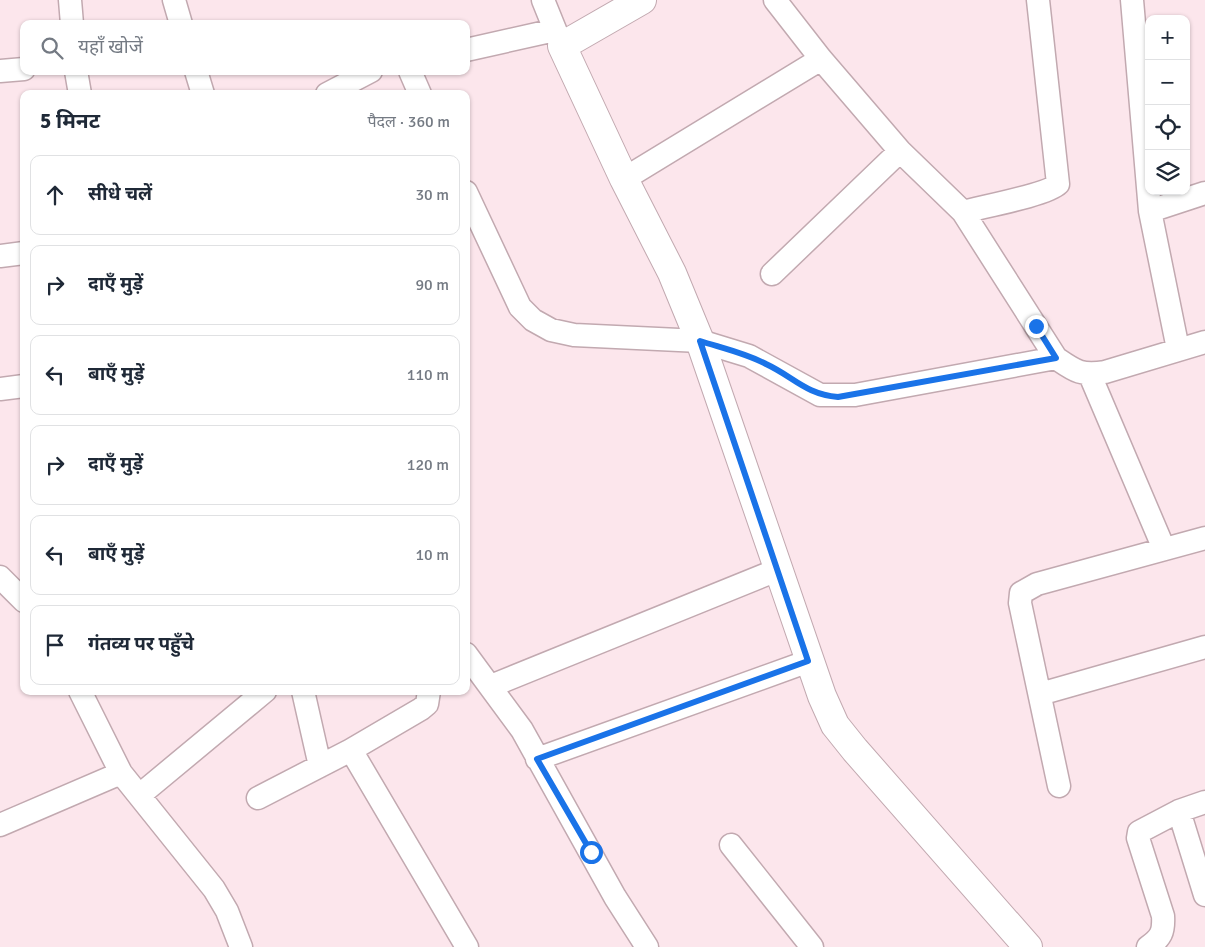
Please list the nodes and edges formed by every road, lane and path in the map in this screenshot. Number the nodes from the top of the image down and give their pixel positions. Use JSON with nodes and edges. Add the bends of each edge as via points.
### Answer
{"nodes":[{"id":1,"x":70,"y":0,"type":"edge"},
{"id":2,"x":174,"y":0,"type":"edge"},
{"id":3,"x":543,"y":0,"type":"edge"},
{"id":4,"x":642,"y":0,"type":"edge"},
{"id":5,"x":775,"y":0,"type":"edge"},
{"id":6,"x":1038,"y":0,"type":"edge"},
{"id":7,"x":1132,"y":0,"type":"edge"},
{"id":8,"x":72,"y":20,"type":"edge"},
{"id":9,"x":180,"y":20,"type":"edge"},
{"id":10,"x":558,"y":38,"type":"junction"},
{"id":11,"x":470,"y":49,"type":"edge"},
{"id":12,"x":821,"y":59,"type":"junction"},
{"id":13,"x":20,"y":69,"type":"edge"},
{"id":14,"x":0,"y":71,"type":"edge"},
{"id":15,"x":77,"y":75,"type":"edge"},
{"id":16,"x":197,"y":75,"type":"edge"},
{"id":17,"x":363,"y":75,"type":"edge"},
{"id":18,"x":412,"y":75,"type":"edge"},
{"id":19,"x":79,"y":90,"type":"edge"},
{"id":20,"x":202,"y":90,"type":"edge"},
{"id":21,"x":335,"y":90,"type":"edge"},
{"id":22,"x":418,"y":90,"type":"edge"},
{"id":23,"x":900,"y":151,"type":"junction"},
{"id":24,"x":624,"y":179,"type":"junction"},
{"id":25,"x":1205,"y":193,"type":"edge"},
{"id":26,"x":470,"y":201,"type":"edge"},
{"id":27,"x":1150,"y":211,"type":"junction"},
{"id":28,"x":963,"y":212,"type":"junction"},
{"id":29,"x":20,"y":254,"type":"edge"},
{"id":30,"x":0,"y":256,"type":"edge"},
{"id":31,"x":772,"y":274,"type":"dead end"},
{"id":32,"x":700,"y":341,"type":"junction"},
{"id":33,"x":1205,"y":342,"type":"edge"},
{"id":34,"x":1178,"y":349,"type":"junction"},
{"id":35,"x":1056,"y":358,"type":"junction"},
{"id":36,"x":1090,"y":375,"type":"junction"},
{"id":37,"x":20,"y":386,"type":"edge"},
{"id":38,"x":0,"y":389,"type":"edge"},
{"id":39,"x":1205,"y":538,"type":"edge"},
{"id":40,"x":1164,"y":549,"type":"junction"},
{"id":41,"x":777,"y":570,"type":"junction"},
{"id":42,"x":0,"y":577,"type":"edge"},
{"id":43,"x":20,"y":597,"type":"edge"},
{"id":44,"x":1205,"y":647,"type":"edge"},
{"id":45,"x":470,"y":659,"type":"edge"},
{"id":46,"x":808,"y":661,"type":"junction"},
{"id":47,"x":491,"y":686,"type":"junction"},
{"id":48,"x":1040,"y":694,"type":"junction"},
{"id":49,"x":82,"y":695,"type":"edge"},
{"id":50,"x":260,"y":695,"type":"edge"},
{"id":51,"x":304,"y":695,"type":"edge"},
{"id":52,"x":428,"y":695,"type":"edge"},
{"id":53,"x":352,"y":750,"type":"junction"},
{"id":54,"x":537,"y":759,"type":"junction"},
{"id":55,"x":320,"y":766,"type":"junction"},
{"id":56,"x":121,"y":772,"type":"junction"},
{"id":57,"x":1060,"y":786,"type":"dead end"},
{"id":58,"x":141,"y":794,"type":"junction"},
{"id":59,"x":258,"y":798,"type":"dead end"},
{"id":60,"x":1205,"y":802,"type":"edge"},
{"id":61,"x":1179,"y":811,"type":"junction"},
{"id":62,"x":0,"y":825,"type":"edge"},
{"id":63,"x":731,"y":845,"type":"dead end"},
{"id":64,"x":1205,"y":895,"type":"edge"},
{"id":65,"x":242,"y":947,"type":"edge"},
{"id":66,"x":467,"y":947,"type":"edge"},
{"id":67,"x":647,"y":947,"type":"edge"},
{"id":68,"x":812,"y":947,"type":"edge"},
{"id":69,"x":1028,"y":947,"type":"edge"},
{"id":70,"x":1148,"y":947,"type":"edge"}],
"edges":[{"from":1,"to":8,"type":"street"},
{"from":2,"to":9,"type":"street"},
{"from":3,"to":10,"type":"street"},
{"from":4,"to":10,"type":"street"},
{"from":5,"to":12,"type":"street"},
{"from":6,"to":28,"type":"street","via":[[1058,184],[1054,188]]},
{"from":7,"to":27,"type":"street"},
{"from":10,"to":11,"type":"street"},
{"from":10,"to":24,"type":"street"},
{"from":12,"to":23,"type":"street"},
{"from":12,"to":24,"type":"street"},
{"from":13,"to":14,"type":"street"},
{"from":15,"to":19,"type":"street"},
{"from":16,"to":20,"type":"street"},
{"from":17,"to":21,"type":"street"},
{"from":18,"to":22,"type":"street"},
{"from":23,"to":28,"type":"street"},
{"from":23,"to":31,"type":"street"},
{"from":24,"to":32,"type":"street","via":[[672,273]]},
{"from":25,"to":27,"type":"street"},
{"from":26,"to":32,"type":"street","via":[[520,307],[533,320],[551,330],[574,335]]},
{"from":27,"to":34,"type":"street"},
{"from":28,"to":35,"type":"street"},
{"from":29,"to":30,"type":"street"},
{"from":32,"to":35,"type":"street","via":[[766,364],[820,396],[838,397]]},
{"from":32,"to":41,"type":"street"},
{"from":33,"to":34,"type":"street"},
{"from":34,"to":36,"type":"street"},
{"from":35,"to":36,"type":"street","via":[[1077,372]]},
{"from":36,"to":40,"type":"street"},
{"from":37,"to":38,"type":"street"},
{"from":39,"to":40,"type":"street"},
{"from":40,"to":48,"type":"street","via":[[1036,584],[1021,593],[1020,603]]},
{"from":41,"to":46,"type":"street"},
{"from":41,"to":47,"type":"street"},
{"from":42,"to":43,"type":"street"},
{"from":44,"to":48,"type":"street"},
{"from":45,"to":47,"type":"street"},
{"from":46,"to":54,"type":"street"},
{"from":46,"to":69,"type":"street","via":[[836,724],[855,750]]},
{"from":47,"to":54,"type":"street","via":[[522,730]]},
{"from":48,"to":57,"type":"street"},
{"from":49,"to":56,"type":"street"},
{"from":50,"to":58,"type":"street"},
{"from":51,"to":55,"type":"street"},
{"from":52,"to":53,"type":"street","via":[[427,704],[421,709]]},
{"from":53,"to":55,"type":"street"},
{"from":53,"to":66,"type":"street"},
{"from":54,"to":67,"type":"street"},
{"from":55,"to":59,"type":"street"},
{"from":56,"to":58,"type":"street"},
{"from":56,"to":62,"type":"street"},
{"from":58,"to":65,"type":"street","via":[[214,889],[227,910]]},
{"from":60,"to":61,"type":"street"},
{"from":61,"to":64,"type":"street"},
{"from":61,"to":70,"type":"street","via":[[1139,832],[1138,838],[1163,916],[1164,929],[1159,940]]},
{"from":63,"to":68,"type":"street"}]}
